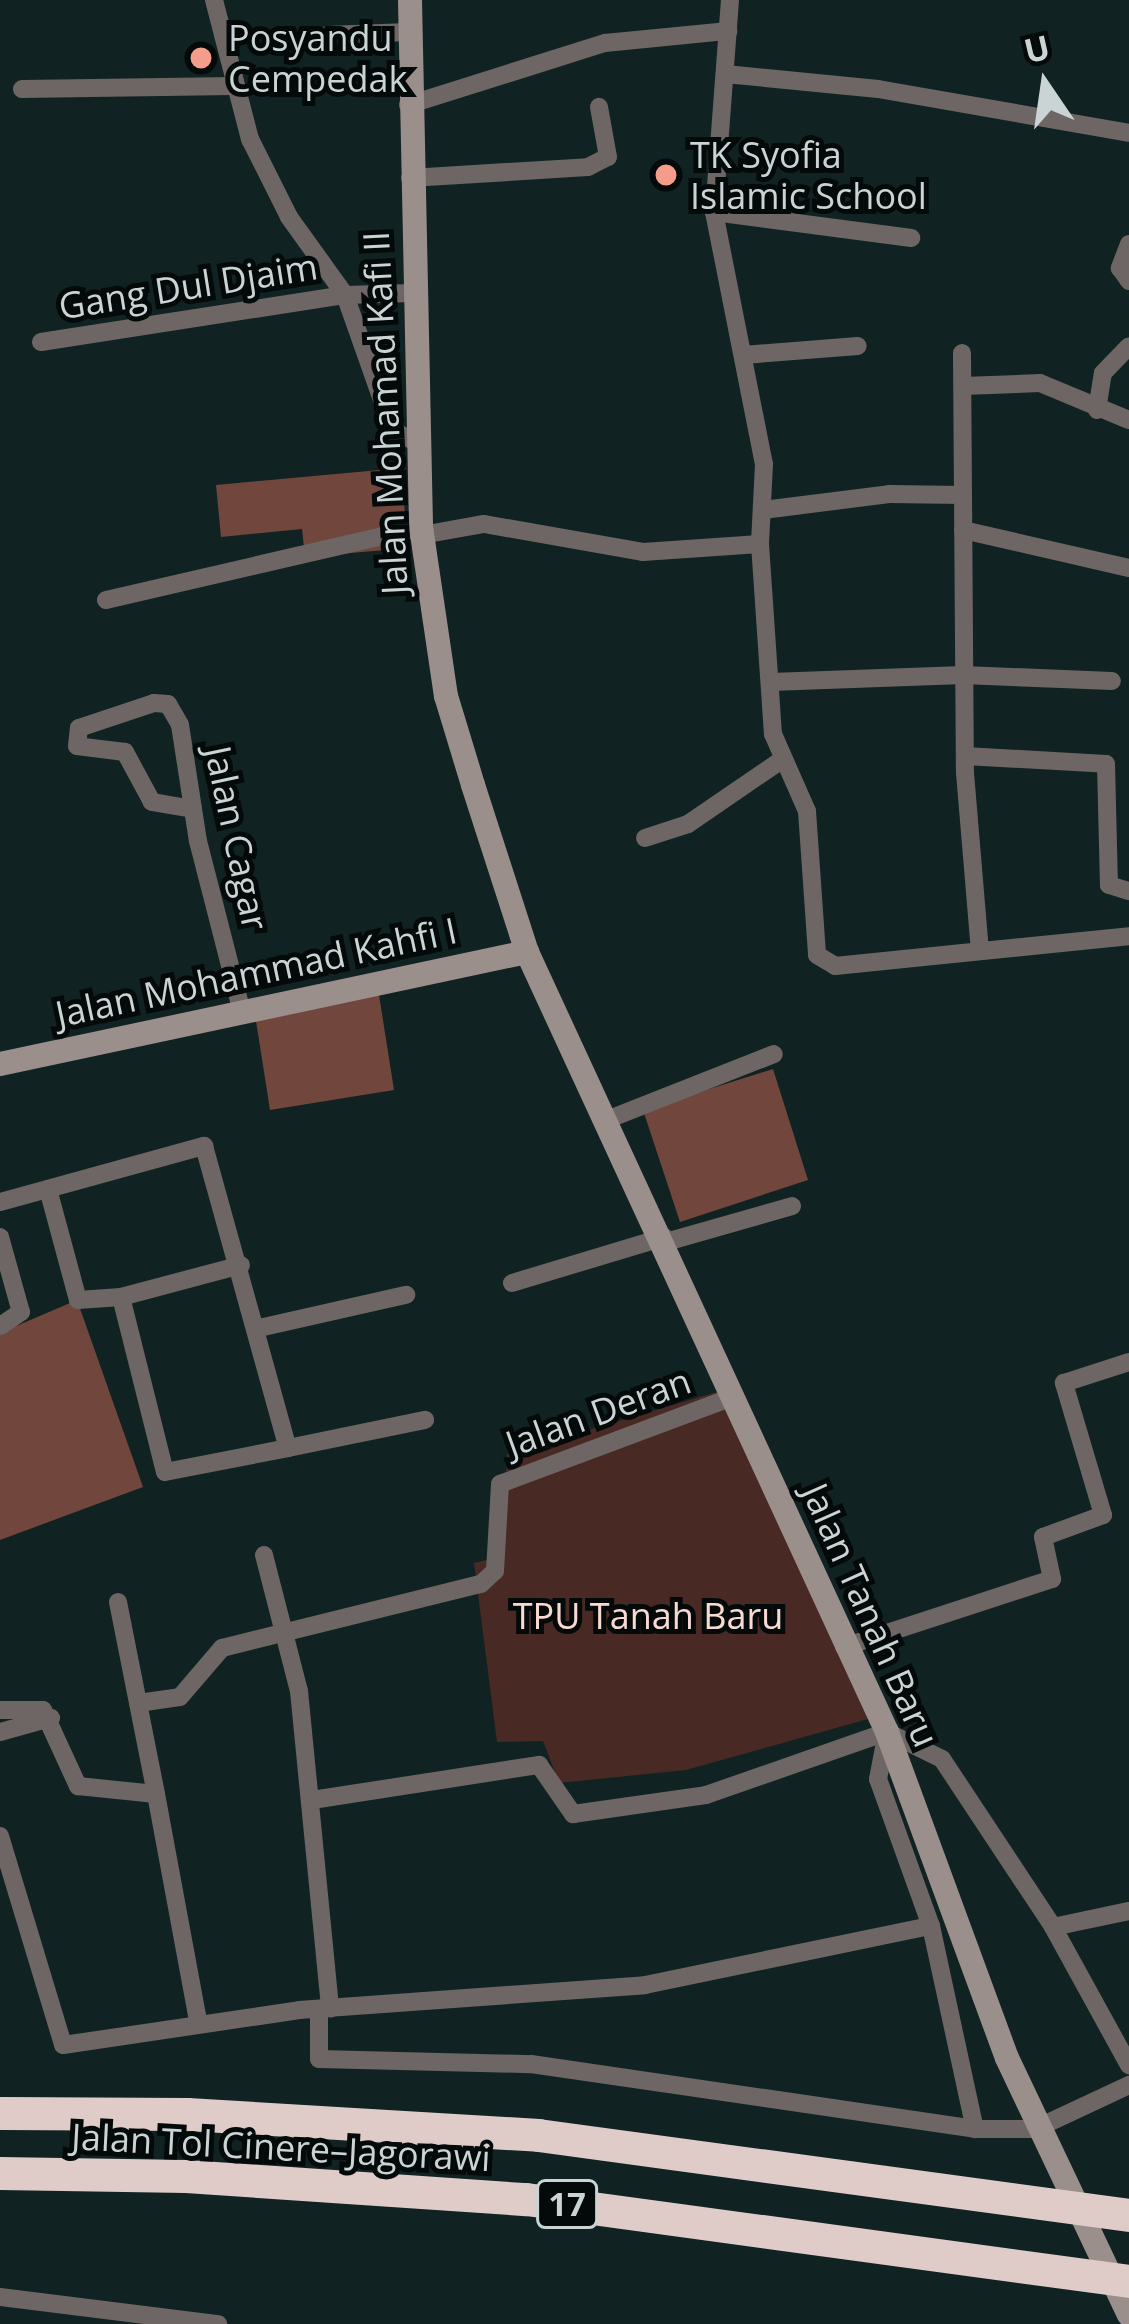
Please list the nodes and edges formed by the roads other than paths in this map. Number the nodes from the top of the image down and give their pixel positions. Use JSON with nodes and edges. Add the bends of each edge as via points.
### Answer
{"nodes":[{"id":1,"x":214,"y":0,"type":"edge"},
{"id":2,"x":410,"y":0,"type":"edge"},
{"id":3,"x":730,"y":0,"type":"edge"},
{"id":4,"x":728,"y":31,"type":"junction"},
{"id":5,"x":409,"y":32,"type":"junction"},
{"id":6,"x":327,"y":34,"type":"dead end"},
{"id":7,"x":724,"y":74,"type":"junction"},
{"id":8,"x":233,"y":86,"type":"junction"},
{"id":9,"x":22,"y":89,"type":"dead end"},
{"id":10,"x":408,"y":105,"type":"junction"},
{"id":11,"x":598,"y":107,"type":"dead end"},
{"id":12,"x":1129,"y":133,"type":"edge"},
{"id":13,"x":410,"y":178,"type":"junction"},
{"id":14,"x":714,"y":212,"type":"junction"},
{"id":15,"x":911,"y":238,"type":"dead end"},
{"id":16,"x":1129,"y":244,"type":"edge"},
{"id":17,"x":1129,"y":281,"type":"edge"},
{"id":18,"x":348,"y":294,"type":"junction"},
{"id":19,"x":404,"y":294,"type":"junction"},
{"id":20,"x":41,"y":342,"type":"dead end"},
{"id":21,"x":857,"y":346,"type":"dead end"},
{"id":22,"x":1129,"y":346,"type":"edge"},
{"id":23,"x":962,"y":353,"type":"dead end"},
{"id":24,"x":743,"y":355,"type":"junction"},
{"id":25,"x":963,"y":386,"type":"junction"},
{"id":26,"x":1097,"y":410,"type":"junction"},
{"id":27,"x":1129,"y":421,"type":"edge"},
{"id":28,"x":412,"y":442,"type":"junction"},
{"id":29,"x":963,"y":495,"type":"junction"},
{"id":30,"x":763,"y":510,"type":"junction"},
{"id":31,"x":963,"y":530,"type":"junction"},
{"id":32,"x":422,"y":531,"type":"junction"},
{"id":33,"x":760,"y":544,"type":"junction"},
{"id":34,"x":1129,"y":568,"type":"edge"},
{"id":35,"x":106,"y":601,"type":"dead end"},
{"id":36,"x":963,"y":675,"type":"junction"},
{"id":37,"x":1112,"y":680,"type":"dead end"},
{"id":38,"x":771,"y":682,"type":"junction"},
{"id":39,"x":964,"y":756,"type":"junction"},
{"id":40,"x":780,"y":761,"type":"junction"},
{"id":41,"x":193,"y":809,"type":"junction"},
{"id":42,"x":645,"y":838,"type":"dead end"},
{"id":43,"x":1129,"y":891,"type":"edge"},
{"id":44,"x":1129,"y":936,"type":"edge"},
{"id":45,"x":980,"y":950,"type":"junction"},
{"id":46,"x":527,"y":952,"type":"junction"},
{"id":47,"x":241,"y":1008,"type":"junction"},
{"id":48,"x":774,"y":1054,"type":"dead end"},
{"id":49,"x":0,"y":1064,"type":"edge"},
{"id":50,"x":609,"y":1119,"type":"junction"},
{"id":51,"x":49,"y":1189,"type":"junction"},
{"id":52,"x":0,"y":1202,"type":"edge"},
{"id":53,"x":792,"y":1206,"type":"dead end"},
{"id":54,"x":0,"y":1238,"type":"edge"},
{"id":55,"x":665,"y":1240,"type":"junction"},
{"id":56,"x":241,"y":1265,"type":"junction"},
{"id":57,"x":512,"y":1283,"type":"dead end"},
{"id":58,"x":406,"y":1295,"type":"dead end"},
{"id":59,"x":122,"y":1297,"type":"junction"},
{"id":60,"x":0,"y":1326,"type":"edge"},
{"id":61,"x":259,"y":1328,"type":"junction"},
{"id":62,"x":1129,"y":1362,"type":"edge"},
{"id":63,"x":733,"y":1397,"type":"junction"},
{"id":64,"x":425,"y":1420,"type":"dead end"},
{"id":65,"x":288,"y":1448,"type":"junction"},
{"id":66,"x":264,"y":1555,"type":"dead end"},
{"id":67,"x":118,"y":1602,"type":"dead end"},
{"id":68,"x":283,"y":1628,"type":"junction"},
{"id":69,"x":844,"y":1647,"type":"junction"},
{"id":70,"x":138,"y":1703,"type":"junction"},
{"id":71,"x":0,"y":1710,"type":"edge"},
{"id":72,"x":51,"y":1718,"type":"junction"},
{"id":73,"x":0,"y":1732,"type":"edge"},
{"id":74,"x":887,"y":1732,"type":"junction"},
{"id":75,"x":156,"y":1794,"type":"junction"},
{"id":76,"x":312,"y":1800,"type":"junction"},
{"id":77,"x":0,"y":1837,"type":"edge"},
{"id":78,"x":1129,"y":1911,"type":"edge"},
{"id":79,"x":932,"y":1926,"type":"junction"},
{"id":80,"x":1053,"y":1927,"type":"junction"},
{"id":81,"x":316,"y":2009,"type":"junction"},
{"id":82,"x":198,"y":2021,"type":"junction"},
{"id":83,"x":1129,"y":2065,"type":"edge"},
{"id":84,"x":1129,"y":2085,"type":"edge"},
{"id":85,"x":0,"y":2113,"type":"edge"},
{"id":86,"x":975,"y":2129,"type":"junction"},
{"id":87,"x":0,"y":2173,"type":"edge"},
{"id":88,"x":1129,"y":2215,"type":"edge"},
{"id":89,"x":1129,"y":2282,"type":"edge"},
{"id":90,"x":0,"y":2297,"type":"edge"},
{"id":91,"x":1129,"y":2314,"type":"edge"},
{"id":92,"x":218,"y":2324,"type":"edge"}],
"edges":[{"from":1,"to":8,"type":"street","name":"Gang Dul Djaim"},
{"from":2,"to":5,"type":"main road","name":"Jalan Mohamad Kafi II"},
{"from":3,"to":4,"type":"street"},
{"from":4,"to":7,"type":"street"},
{"from":4,"to":10,"type":"street","via":[[605,43]]},
{"from":5,"to":6,"type":"street"},
{"from":5,"to":10,"type":"main road","name":"Jalan Mohamad Kafi II"},
{"from":7,"to":12,"type":"street","via":[[851,85]]},
{"from":7,"to":14,"type":"street"},
{"from":8,"to":9,"type":"street"},
{"from":8,"to":18,"type":"street","name":"Gang Dul Djaim","via":[[289,217]]},
{"from":10,"to":13,"type":"main road","name":"Jalan Mohamad Kafi II"},
{"from":11,"to":13,"type":"street","via":[[608,157],[588,167]]},
{"from":13,"to":19,"type":"main road","name":"Jalan Mohamad Kafi II"},
{"from":14,"to":15,"type":"street"},
{"from":14,"to":24,"type":"street"},
{"from":16,"to":17,"type":"street","via":[[1120,268]]},
{"from":18,"to":19,"type":"street","name":"Gang Dul Djaim"},
{"from":18,"to":20,"type":"street","name":"Gang Dul Djaim"},
{"from":18,"to":28,"type":"street","name":"Gang Dul Djaim"},
{"from":19,"to":28,"type":"main road","name":"Jalan Mohamad Kafi II"},
{"from":21,"to":24,"type":"street"},
{"from":22,"to":26,"type":"street","via":[[1103,374]]},
{"from":23,"to":25,"type":"street"},
{"from":24,"to":30,"type":"street","via":[[764,464]]},
{"from":25,"to":26,"type":"street","via":[[1040,382]]},
{"from":25,"to":29,"type":"street"},
{"from":26,"to":27,"type":"street"},
{"from":28,"to":32,"type":"main road","name":"Jalan Mohamad Kafi II"},
{"from":29,"to":30,"type":"street","via":[[889,494]]},
{"from":29,"to":31,"type":"street"},
{"from":30,"to":33,"type":"street"},
{"from":31,"to":34,"type":"street"},
{"from":31,"to":36,"type":"street"},
{"from":32,"to":33,"type":"street","via":[[484,524],[643,552]]},
{"from":32,"to":35,"type":"street"},
{"from":32,"to":46,"type":"main road","name":"Jalan Mohamad Kafi II","via":[[446,696]]},
{"from":33,"to":38,"type":"street"},
{"from":36,"to":37,"type":"street"},
{"from":36,"to":38,"type":"street"},
{"from":36,"to":39,"type":"street"},
{"from":38,"to":40,"type":"street"},
{"from":39,"to":43,"type":"street","via":[[1106,764],[1108,885]]},
{"from":39,"to":45,"type":"street"},
{"from":40,"to":42,"type":"street","via":[[688,824]]},
{"from":40,"to":45,"type":"street","via":[[807,812],[820,962]]},
{"from":41,"to":41,"type":"street","name":"Jalan Cagar","via":[[180,725],[168,704],[79,728],[77,746],[125,752],[152,802]]},
{"from":41,"to":47,"type":"street","name":"Jalan Cagar"},
{"from":44,"to":45,"type":"street"},
{"from":46,"to":47,"type":"main road","name":"Jalan Mohammad Kahfi I"},
{"from":46,"to":50,"type":"main road","name":"Jalan Tanah Baru"},
{"from":47,"to":49,"type":"main road","name":"Jalan Mohammad Kahfi I"},
{"from":48,"to":50,"type":"street"},
{"from":50,"to":55,"type":"main road","name":"Jalan Tanah Baru"},
{"from":51,"to":52,"type":"street"},
{"from":51,"to":56,"type":"street","via":[[204,1145]]},
{"from":51,"to":59,"type":"street","via":[[78,1300]]},
{"from":53,"to":55,"type":"street"},
{"from":54,"to":60,"type":"street","via":[[21,1312]]},
{"from":55,"to":57,"type":"street"},
{"from":55,"to":63,"type":"main road","name":"Jalan Tanah Baru"},
{"from":56,"to":59,"type":"street"},
{"from":56,"to":61,"type":"street"},
{"from":58,"to":61,"type":"street"},
{"from":59,"to":65,"type":"street","via":[[165,1472]]},
{"from":61,"to":65,"type":"street"},
{"from":62,"to":69,"type":"street","via":[[1064,1383],[1102,1515],[1042,1537],[1052,1579]]},
{"from":63,"to":68,"type":"street","name":"Jalan Deran","via":[[500,1484],[495,1571],[481,1584]]},
{"from":63,"to":69,"type":"main road","name":"Jalan Tanah Baru"},
{"from":64,"to":65,"type":"street"},
{"from":66,"to":68,"type":"street"},
{"from":67,"to":70,"type":"street"},
{"from":68,"to":70,"type":"street","via":[[222,1648],[180,1697]]},
{"from":68,"to":76,"type":"street"},
{"from":69,"to":74,"type":"main road","name":"Jalan Tanah Baru"},
{"from":70,"to":75,"type":"street"},
{"from":71,"to":72,"type":"street","via":[[44,1710]]},
{"from":72,"to":73,"type":"street"},
{"from":72,"to":75,"type":"street","via":[[78,1786]]},
{"from":74,"to":76,"type":"street","via":[[706,1795],[573,1814],[539,1765]]},
{"from":74,"to":79,"type":"street","via":[[878,1779]]},
{"from":74,"to":80,"type":"street","via":[[942,1759]]},
{"from":74,"to":91,"type":"main road","name":"Jalan Tanah Baru","via":[[1007,2058]]},
{"from":75,"to":82,"type":"street"},
{"from":76,"to":81,"type":"street"},
{"from":77,"to":82,"type":"street","via":[[63,2045]]},
{"from":78,"to":80,"type":"street"},
{"from":79,"to":81,"type":"street","via":[[645,1985]]},
{"from":79,"to":86,"type":"street"},
{"from":80,"to":83,"type":"street"},
{"from":81,"to":82,"type":"street"},
{"from":81,"to":86,"type":"street","via":[[319,2059],[531,2064]]},
{"from":84,"to":86,"type":"street","via":[[1035,2129]]},
{"from":85,"to":88,"type":"highway","name":"Jalan Tol Cinere–Jagorawi","number":"17","via":[[187,2114],[538,2135]]},
{"from":87,"to":89,"type":"highway","name":"Jalan Tol Cinere–Jagorawi","number":"17","via":[[186,2176],[526,2199]]},
{"from":90,"to":92,"type":"street"}]}
